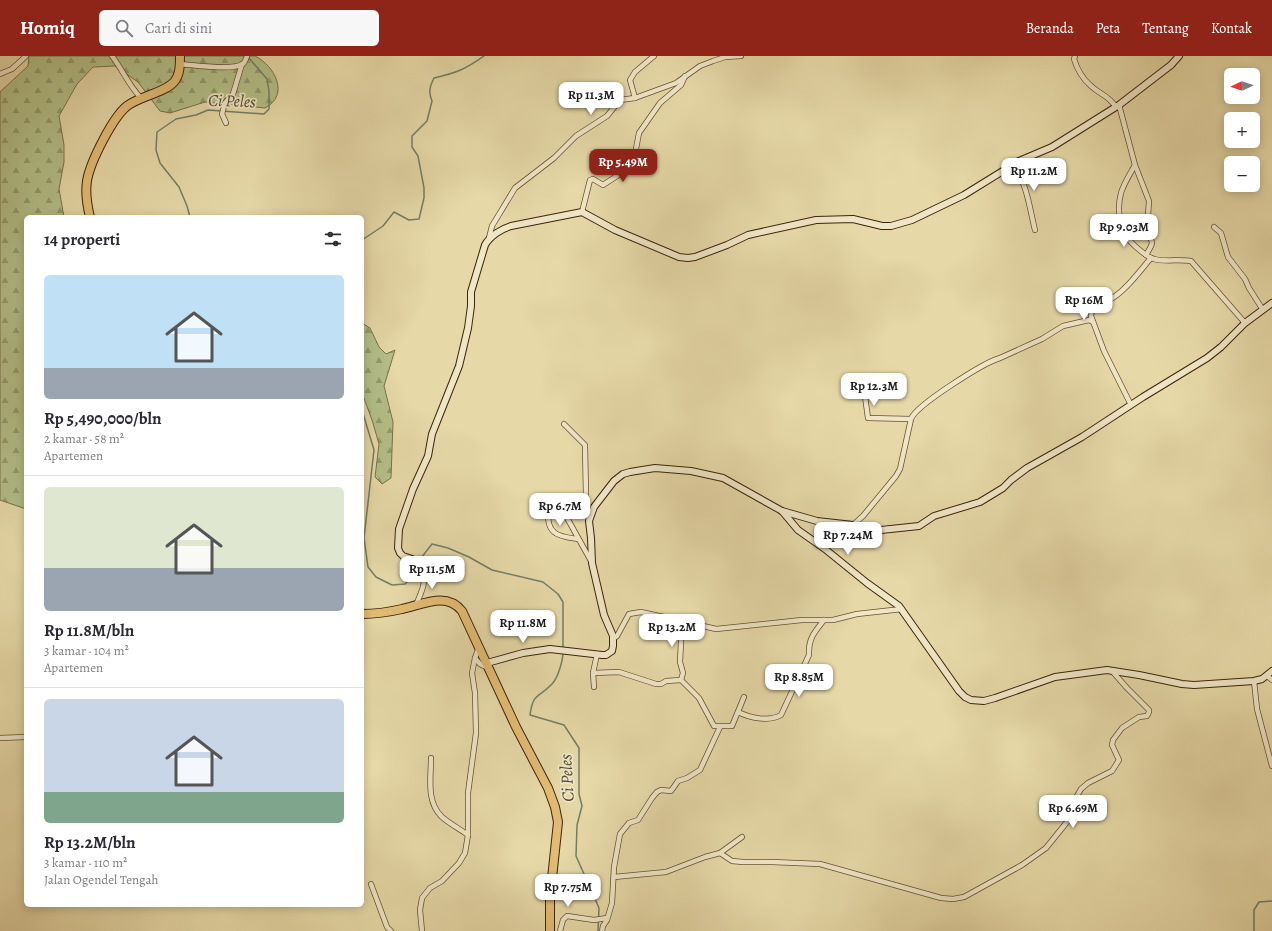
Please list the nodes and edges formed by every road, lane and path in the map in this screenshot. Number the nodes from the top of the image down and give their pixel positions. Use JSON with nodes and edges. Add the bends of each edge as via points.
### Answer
{"nodes":[{"id":1,"x":26,"y":56,"type":"edge"},
{"id":2,"x":112,"y":56,"type":"edge"},
{"id":3,"x":654,"y":56,"type":"edge"},
{"id":4,"x":741,"y":56,"type":"edge"},
{"id":5,"x":1075,"y":56,"type":"edge"},
{"id":6,"x":1179,"y":56,"type":"edge"},
{"id":7,"x":180,"y":60,"type":"edge"},
{"id":8,"x":245,"y":60,"type":"edge"},
{"id":9,"x":0,"y":74,"type":"edge"},
{"id":10,"x":686,"y":76,"type":"junction"},
{"id":11,"x":141,"y":98,"type":"junction"},
{"id":12,"x":635,"y":98,"type":"junction"},
{"id":13,"x":1117,"y":106,"type":"junction"},
{"id":14,"x":226,"y":123,"type":"dead end"},
{"id":15,"x":1012,"y":165,"type":"junction"},
{"id":16,"x":1135,"y":165,"type":"junction"},
{"id":17,"x":582,"y":212,"type":"junction"},
{"id":18,"x":89,"y":215,"type":"edge"},
{"id":19,"x":1214,"y":227,"type":"dead end"},
{"id":20,"x":1035,"y":230,"type":"dead end"},
{"id":21,"x":489,"y":238,"type":"junction"},
{"id":22,"x":1146,"y":255,"type":"junction"},
{"id":23,"x":1151,"y":258,"type":"junction"},
{"id":24,"x":1272,"y":303,"type":"edge"},
{"id":25,"x":1264,"y":310,"type":"junction"},
{"id":26,"x":1093,"y":322,"type":"junction"},
{"id":27,"x":1245,"y":323,"type":"junction"},
{"id":28,"x":855,"y":376,"type":"dead end"},
{"id":29,"x":1131,"y":405,"type":"junction"},
{"id":30,"x":911,"y":419,"type":"junction"},
{"id":31,"x":564,"y":424,"type":"dead end"},
{"id":32,"x":550,"y":505,"type":"dead end"},
{"id":33,"x":782,"y":511,"type":"junction"},
{"id":34,"x":566,"y":516,"type":"dead end"},
{"id":35,"x":589,"y":521,"type":"junction"},
{"id":36,"x":853,"y":526,"type":"junction"},
{"id":37,"x":578,"y":539,"type":"junction"},
{"id":38,"x":412,"y":559,"type":"joint"},
{"id":39,"x":592,"y":563,"type":"junction"},
{"id":40,"x":416,"y":605,"type":"junction"},
{"id":41,"x":902,"y":609,"type":"junction"},
{"id":42,"x":364,"y":614,"type":"edge"},
{"id":43,"x":682,"y":620,"type":"junction"},
{"id":44,"x":824,"y":620,"type":"junction"},
{"id":45,"x":613,"y":639,"type":"junction"},
{"id":46,"x":479,"y":647,"type":"junction"},
{"id":47,"x":597,"y":654,"type":"junction"},
{"id":48,"x":475,"y":658,"type":"junction"},
{"id":49,"x":488,"y":666,"type":"junction"},
{"id":50,"x":1112,"y":671,"type":"junction"},
{"id":51,"x":593,"y":674,"type":"junction"},
{"id":52,"x":1270,"y":676,"type":"edge"},
{"id":53,"x":681,"y":680,"type":"junction"},
{"id":54,"x":1254,"y":681,"type":"junction"},
{"id":55,"x":594,"y":687,"type":"dead end"},
{"id":56,"x":744,"y":697,"type":"dead end"},
{"id":57,"x":738,"y":712,"type":"junction"},
{"id":58,"x":720,"y":727,"type":"junction"},
{"id":59,"x":0,"y":738,"type":"edge"},
{"id":60,"x":24,"y":738,"type":"edge"},
{"id":61,"x":431,"y":758,"type":"dead end"},
{"id":62,"x":1271,"y":759,"type":"edge"},
{"id":63,"x":1272,"y":766,"type":"edge"},
{"id":64,"x":468,"y":835,"type":"junction"},
{"id":65,"x":742,"y":837,"type":"dead end"},
{"id":66,"x":720,"y":853,"type":"junction"},
{"id":67,"x":614,"y":877,"type":"junction"},
{"id":68,"x":371,"y":884,"type":"dead end"},
{"id":69,"x":608,"y":918,"type":"junction"},
{"id":70,"x":385,"y":929,"type":"edge"},
{"id":71,"x":391,"y":931,"type":"edge"},
{"id":72,"x":422,"y":931,"type":"edge"},
{"id":73,"x":550,"y":931,"type":"edge"},
{"id":74,"x":560,"y":931,"type":"edge"},
{"id":75,"x":602,"y":931,"type":"edge"}],
"edges":[{"from":1,"to":9,"type":"street","via":[[12,69]]},
{"from":2,"to":11,"type":"street"},
{"from":3,"to":12,"type":"street","via":[[635,72],[630,80]]},
{"from":4,"to":10,"type":"street","via":[[713,61]]},
{"from":5,"to":13,"type":"street","via":[[1079,72],[1090,85],[1110,98]]},
{"from":6,"to":13,"type":"street"},
{"from":7,"to":8,"type":"street","via":[[223,67]]},
{"from":7,"to":11,"type":"highway","via":[[176,79],[170,86]]},
{"from":8,"to":14,"type":"street","via":[[233,94],[225,103],[222,114]]},
{"from":10,"to":12,"type":"street","via":[[676,83]]},
{"from":10,"to":17,"type":"street","via":[[681,85],[660,104],[639,133],[635,154],[620,174],[604,185],[590,180]]},
{"from":11,"to":18,"type":"highway","via":[[120,114],[108,131],[91,167],[86,192]]},
{"from":12,"to":21,"type":"street","via":[[620,100],[607,116],[576,136],[554,158],[515,188],[492,226]]},
{"from":13,"to":15,"type":"street","via":[[1052,147]]},
{"from":13,"to":16,"type":"street"},
{"from":15,"to":17,"type":"street","via":[[964,195],[912,220],[882,226],[853,218],[816,220],[748,235],[688,258],[679,257],[615,230]]},
{"from":15,"to":20,"type":"street","via":[[1023,183]]},
{"from":16,"to":22,"type":"street","via":[[1149,201],[1147,230],[1153,241]]},
{"from":16,"to":22,"type":"street","via":[[1121,193],[1119,215],[1128,240]]},
{"from":17,"to":21,"type":"street","via":[[511,226]]},
{"from":19,"to":25,"type":"street","via":[[1220,233],[1228,258],[1245,279]]},
{"from":21,"to":38,"type":"street","via":[[471,292],[469,323],[459,366],[399,529],[400,553]]},
{"from":22,"to":23,"type":"street"},
{"from":23,"to":26,"type":"street","via":[[1128,286],[1112,299],[1091,310]]},
{"from":23,"to":27,"type":"street","via":[[1191,261]]},
{"from":24,"to":25,"type":"street"},
{"from":25,"to":27,"type":"street"},
{"from":26,"to":29,"type":"street","via":[[1104,351]]},
{"from":26,"to":30,"type":"street","via":[[1089,320],[1063,326],[1042,339],[994,360],[920,407]]},
{"from":27,"to":29,"type":"street","via":[[1207,358]]},
{"from":28,"to":30,"type":"street","via":[[864,389],[868,418]]},
{"from":29,"to":36,"type":"street","via":[[1027,468],[1003,488],[980,502],[934,516],[919,526],[866,530]]},
{"from":30,"to":36,"type":"street","via":[[900,469]]},
{"from":31,"to":35,"type":"street","via":[[585,445]]},
{"from":32,"to":37,"type":"street","via":[[548,524],[554,532]]},
{"from":33,"to":35,"type":"street","via":[[723,478],[690,470],[655,468],[623,474],[614,481],[594,508]]},
{"from":33,"to":36,"type":"street","via":[[817,521]]},
{"from":33,"to":41,"type":"street","via":[[798,530]]},
{"from":34,"to":37,"type":"street"},
{"from":35,"to":39,"type":"street"},
{"from":37,"to":39,"type":"street"},
{"from":38,"to":40,"type":"street","via":[[424,579],[424,586]]},
{"from":39,"to":45,"type":"street","via":[[604,615]]},
{"from":40,"to":42,"type":"highway","via":[[400,610]]},
{"from":40,"to":46,"type":"highway","via":[[439,600],[455,604],[462,611]]},
{"from":41,"to":44,"type":"street"},
{"from":41,"to":50,"type":"street","via":[[959,691],[971,700],[995,698],[1055,677]]},
{"from":43,"to":44,"type":"street","via":[[716,629]]},
{"from":43,"to":45,"type":"street","via":[[641,612],[629,614]]},
{"from":43,"to":53,"type":"street"},
{"from":44,"to":57,"type":"street","via":[[811,637],[809,654],[781,715],[775,719],[766,719]]},
{"from":45,"to":47,"type":"street","via":[[610,654]]},
{"from":46,"to":48,"type":"street"},
{"from":46,"to":49,"type":"highway"},
{"from":47,"to":49,"type":"street","via":[[550,649],[523,653]]},
{"from":47,"to":51,"type":"street"},
{"from":48,"to":49,"type":"street","via":[[480,664]]},
{"from":48,"to":64,"type":"street","via":[[472,673],[476,733],[468,792]]},
{"from":49,"to":73,"type":"highway","via":[[518,732],[548,788],[557,814],[558,829],[550,897]]},
{"from":50,"to":54,"type":"street","via":[[1194,685]]},
{"from":50,"to":66,"type":"street","via":[[1149,710],[1147,716],[1139,717],[1122,728],[1113,740],[1112,745],[1118,760],[1115,768],[1081,789],[1065,826],[1046,848],[1022,865],[964,897],[952,900],[941,898],[820,864],[732,861]]},
{"from":51,"to":53,"type":"street","via":[[619,672],[656,684]]},
{"from":51,"to":55,"type":"street"},
{"from":52,"to":54,"type":"street"},
{"from":53,"to":58,"type":"street","via":[[700,698],[714,726]]},
{"from":54,"to":62,"type":"street","via":[[1257,709]]},
{"from":56,"to":57,"type":"street"},
{"from":57,"to":58,"type":"street","via":[[732,726]]},
{"from":58,"to":67,"type":"street","via":[[700,771],[678,781],[671,791],[657,792],[638,820],[630,823],[620,834]]},
{"from":59,"to":60,"type":"street"},
{"from":61,"to":64,"type":"street","via":[[432,804],[442,817]]},
{"from":62,"to":63,"type":"street"},
{"from":64,"to":72,"type":"street","via":[[465,853],[459,863],[422,898]]},
{"from":65,"to":66,"type":"street"},
{"from":66,"to":67,"type":"street","via":[[666,872]]},
{"from":67,"to":69,"type":"street"},
{"from":68,"to":70,"type":"street"},
{"from":69,"to":74,"type":"street","via":[[597,920],[567,916]]},
{"from":69,"to":75,"type":"street"},
{"from":70,"to":71,"type":"street"}]}
